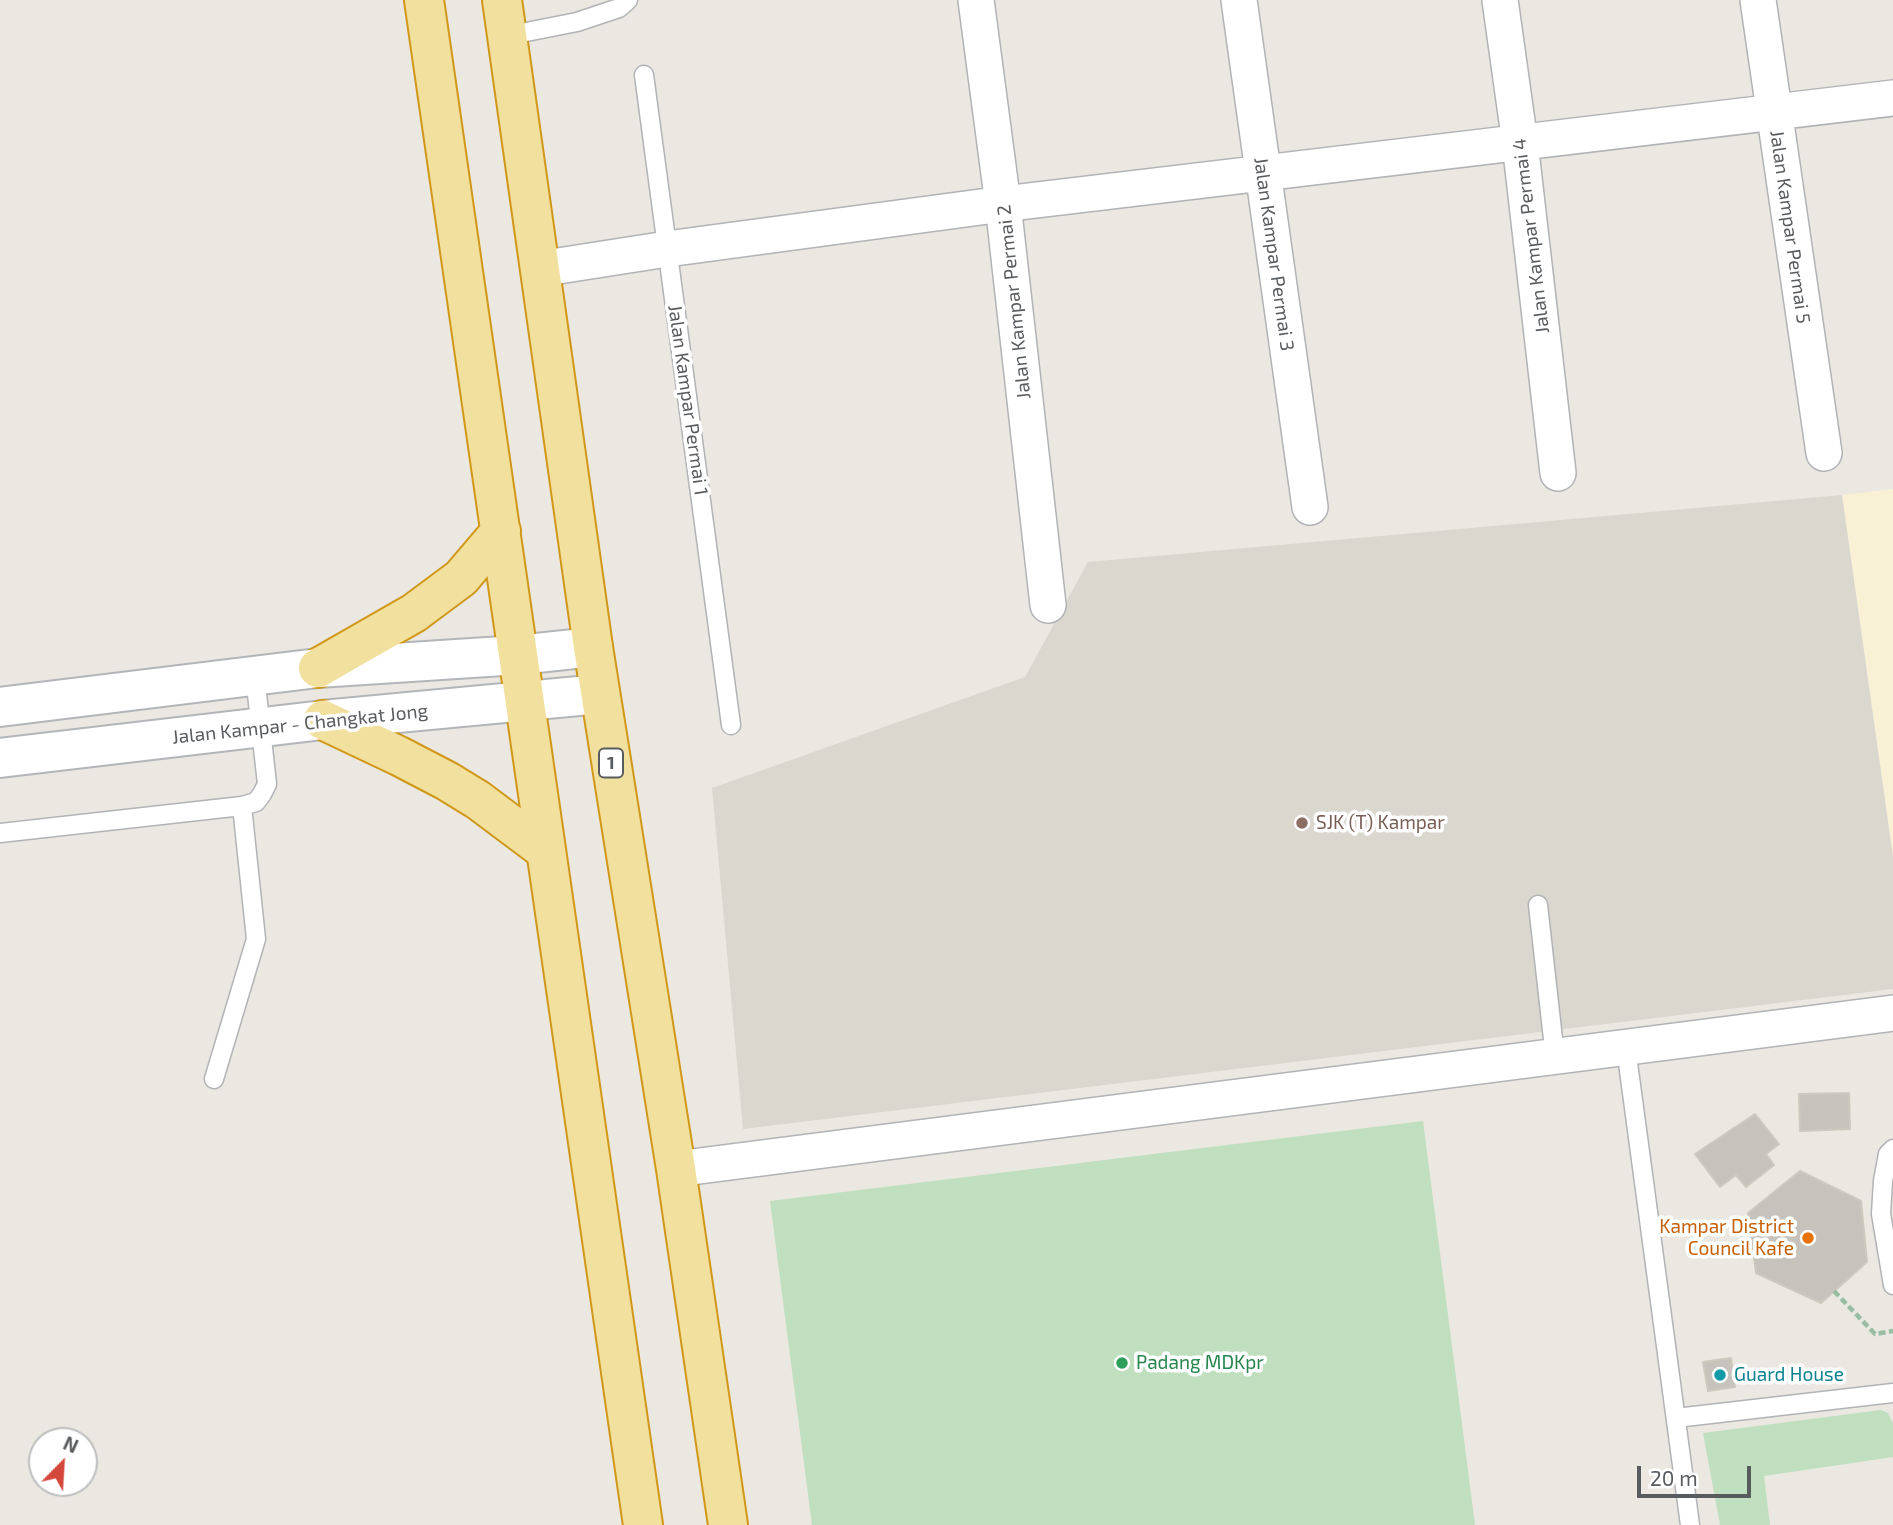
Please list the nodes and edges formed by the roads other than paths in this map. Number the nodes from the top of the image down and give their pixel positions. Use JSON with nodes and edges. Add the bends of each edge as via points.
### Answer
{"nodes":[{"id":1,"x":424,"y":0,"type":"edge"},
{"id":2,"x":628,"y":0,"type":"edge"},
{"id":3,"x":976,"y":0,"type":"edge"},
{"id":4,"x":1239,"y":0,"type":"edge"},
{"id":5,"x":1500,"y":0,"type":"edge"},
{"id":6,"x":1758,"y":0,"type":"edge"},
{"id":7,"x":504,"y":18,"type":"edge"},
{"id":8,"x":644,"y":75,"type":"dead end"},
{"id":9,"x":1893,"y":98,"type":"edge"},
{"id":10,"x":1773,"y":112,"type":"junction"},
{"id":11,"x":1520,"y":143,"type":"junction"},
{"id":12,"x":1262,"y":173,"type":"junction"},
{"id":13,"x":1003,"y":204,"type":"junction"},
{"id":14,"x":667,"y":249,"type":"junction"},
{"id":15,"x":539,"y":269,"type":"junction"},
{"id":16,"x":1824,"y":453,"type":"dead end"},
{"id":17,"x":1558,"y":473,"type":"dead end"},
{"id":18,"x":1310,"y":507,"type":"dead end"},
{"id":19,"x":501,"y":531,"type":"junction"},
{"id":20,"x":1048,"y":605,"type":"dead end"},
{"id":21,"x":593,"y":647,"type":"junction"},
{"id":22,"x":518,"y":654,"type":"junction"},
{"id":23,"x":318,"y":668,"type":"junction"},
{"id":24,"x":255,"y":676,"type":"junction"},
{"id":25,"x":600,"y":694,"type":"junction"},
{"id":26,"x":525,"y":701,"type":"junction"},
{"id":27,"x":0,"y":707,"type":"edge"},
{"id":28,"x":323,"y":720,"type":"junction"},
{"id":29,"x":731,"y":725,"type":"dead end"},
{"id":30,"x":260,"y":728,"type":"junction"},
{"id":31,"x":0,"y":758,"type":"edge"},
{"id":32,"x":242,"y":806,"type":"junction"},
{"id":33,"x":0,"y":833,"type":"edge"},
{"id":34,"x":546,"y":851,"type":"junction"},
{"id":35,"x":1538,"y":905,"type":"dead end"},
{"id":36,"x":1893,"y":1013,"type":"edge"},
{"id":37,"x":1626,"y":1048,"type":"junction"},
{"id":38,"x":1555,"y":1057,"type":"junction"},
{"id":39,"x":214,"y":1079,"type":"dead end"},
{"id":40,"x":1893,"y":1149,"type":"edge"},
{"id":41,"x":676,"y":1169,"type":"junction"},
{"id":42,"x":1893,"y":1285,"type":"edge"},
{"id":43,"x":1893,"y":1393,"type":"edge"},
{"id":44,"x":1676,"y":1418,"type":"junction"},
{"id":45,"x":643,"y":1525,"type":"edge"},
{"id":46,"x":728,"y":1525,"type":"edge"},
{"id":47,"x":1690,"y":1525,"type":"edge"}],
"edges":[{"from":1,"to":19,"type":"highway"},
{"from":2,"to":7,"type":"lane","via":[[619,8],[577,22]]},
{"from":3,"to":13,"type":"street","name":"Jalan Kampar Permai 2"},
{"from":4,"to":12,"type":"street","name":"Jalan Kampar Permai 3"},
{"from":5,"to":11,"type":"street","name":"Jalan Kampar Permai 4"},
{"from":6,"to":10,"type":"street","name":"Jalan Kampar Permai 5"},
{"from":7,"to":15,"type":"highway","number":"1"},
{"from":8,"to":14,"type":"lane","name":"Jalan Kampar Permai 1"},
{"from":9,"to":10,"type":"street"},
{"from":10,"to":11,"type":"street"},
{"from":10,"to":16,"type":"street","name":"Jalan Kampar Permai 5"},
{"from":11,"to":12,"type":"street"},
{"from":11,"to":17,"type":"street","name":"Jalan Kampar Permai 4"},
{"from":12,"to":13,"type":"street"},
{"from":12,"to":18,"type":"street","name":"Jalan Kampar Permai 3"},
{"from":13,"to":14,"type":"street"},
{"from":13,"to":20,"type":"street","name":"Jalan Kampar Permai 2"},
{"from":14,"to":15,"type":"street"},
{"from":14,"to":29,"type":"lane","name":"Jalan Kampar Permai 1"},
{"from":15,"to":21,"type":"highway","number":"1"},
{"from":19,"to":22,"type":"highway"},
{"from":19,"to":23,"type":"highway","via":[[461,578],[424,606]]},
{"from":21,"to":22,"type":"main road"},
{"from":21,"to":25,"type":"highway","number":"1"},
{"from":22,"to":23,"type":"main road"},
{"from":22,"to":26,"type":"highway"},
{"from":23,"to":24,"type":"main road"},
{"from":24,"to":27,"type":"main road"},
{"from":24,"to":30,"type":"lane"},
{"from":25,"to":26,"type":"main road","name":"Jalan Kampar - Changkat Jong"},
{"from":25,"to":41,"type":"highway","number":"1"},
{"from":26,"to":28,"type":"main road","name":"Jalan Kampar - Changkat Jong"},
{"from":26,"to":34,"type":"highway"},
{"from":28,"to":30,"type":"main road","name":"Jalan Kampar - Changkat Jong"},
{"from":28,"to":34,"type":"highway","via":[[447,781]]},
{"from":30,"to":31,"type":"main road","name":"Jalan Kampar - Changkat Jong"},
{"from":30,"to":32,"type":"lane","via":[[267,784],[256,802]]},
{"from":32,"to":33,"type":"lane"},
{"from":32,"to":39,"type":"lane","via":[[256,939]]},
{"from":34,"to":45,"type":"highway"},
{"from":35,"to":38,"type":"lane"},
{"from":36,"to":37,"type":"street"},
{"from":37,"to":38,"type":"street"},
{"from":37,"to":44,"type":"lane"},
{"from":38,"to":41,"type":"street"},
{"from":40,"to":42,"type":"lane","via":[[1883,1181],[1881,1214]]},
{"from":41,"to":46,"type":"highway","number":"1"},
{"from":43,"to":44,"type":"lane"},
{"from":44,"to":47,"type":"lane"}]}
